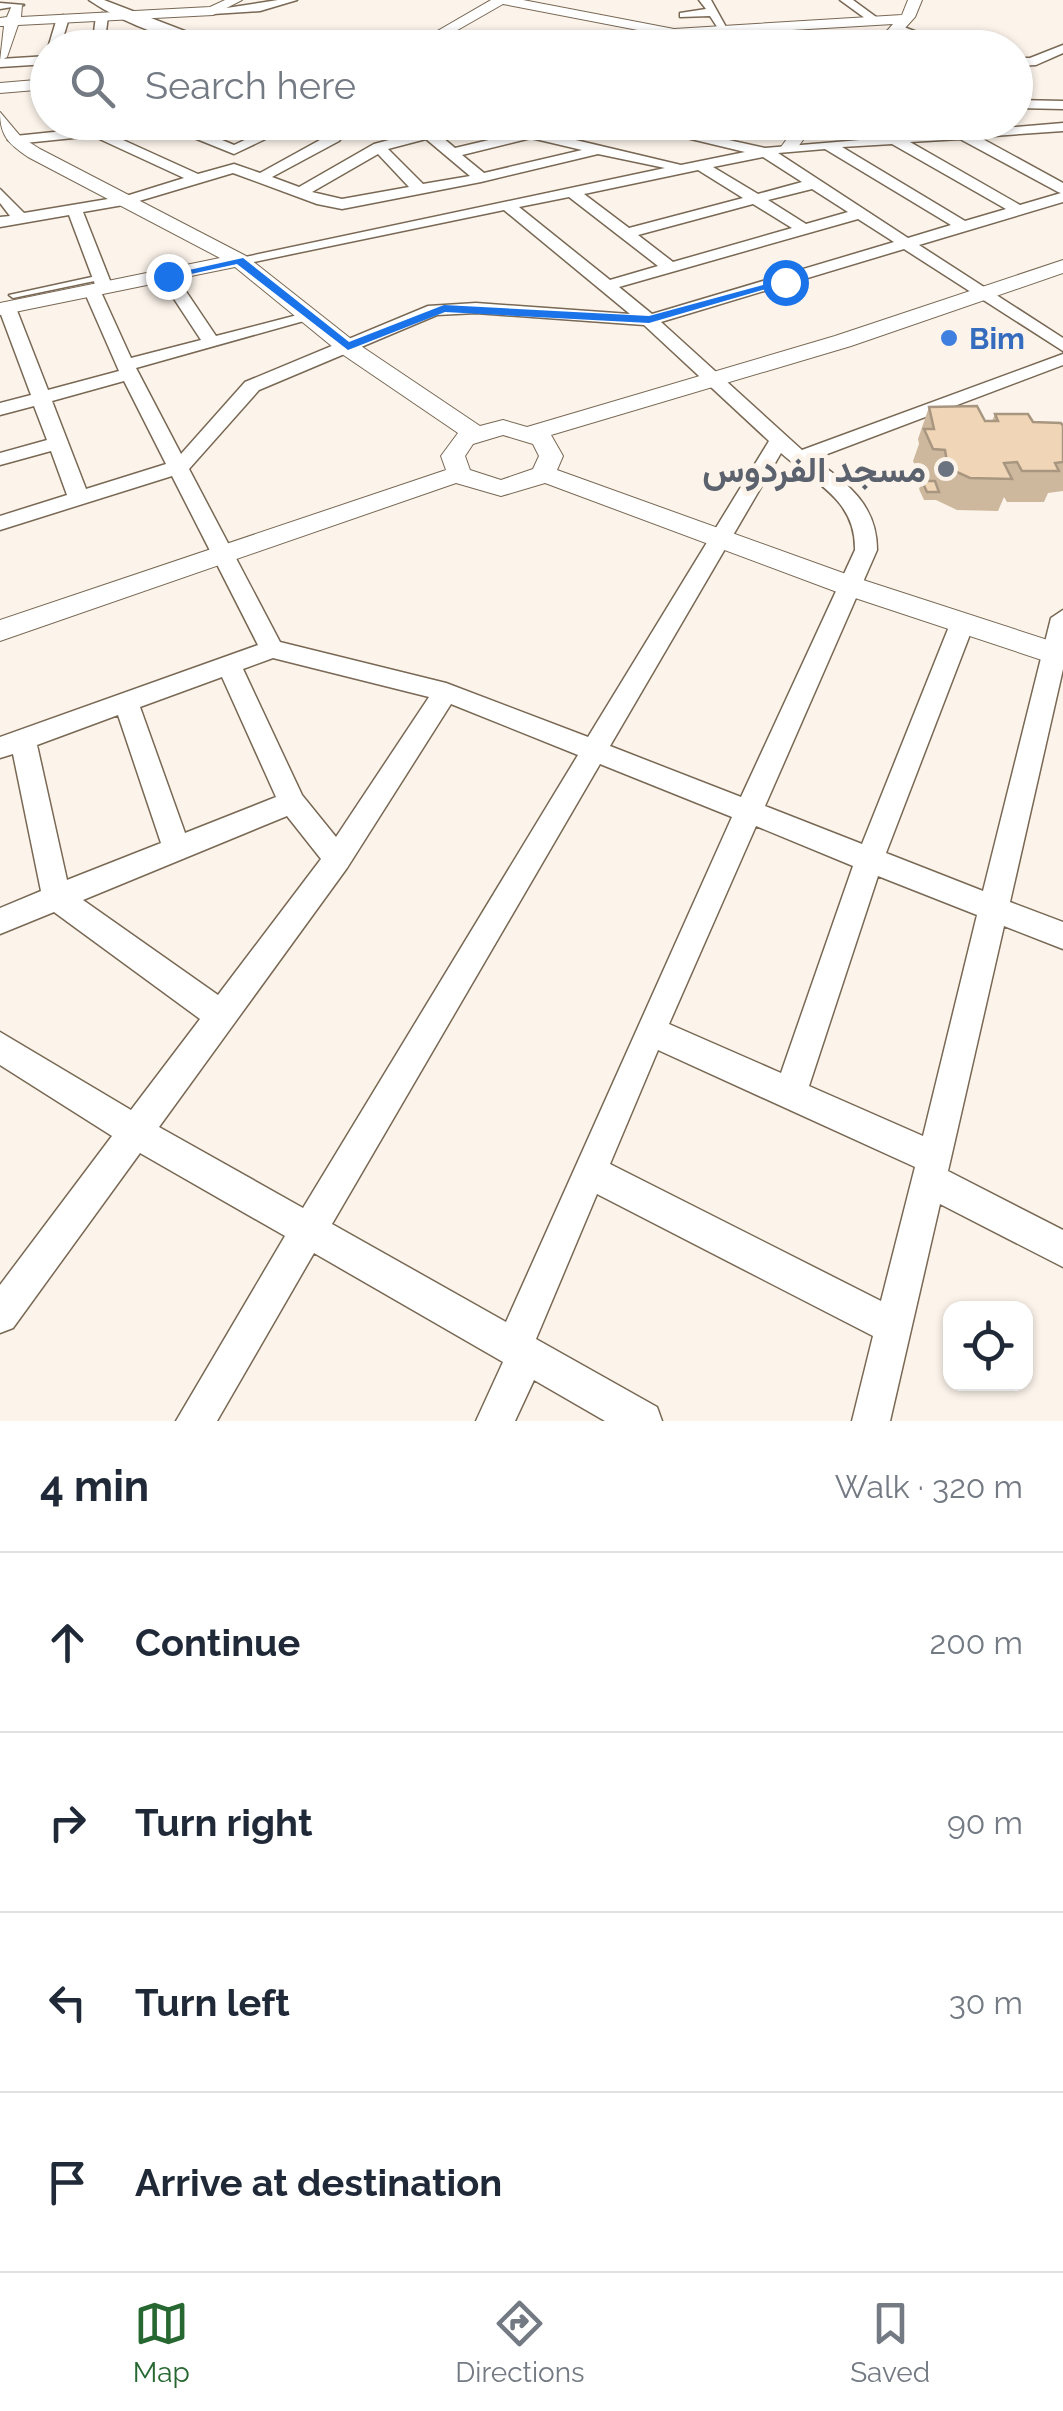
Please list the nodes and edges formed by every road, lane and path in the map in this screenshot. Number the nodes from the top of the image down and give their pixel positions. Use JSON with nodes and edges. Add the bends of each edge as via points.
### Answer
{"nodes":[{"id":1,"x":95,"y":0,"type":"edge"},
{"id":2,"x":235,"y":0,"type":"edge"},
{"id":3,"x":291,"y":0,"type":"edge"},
{"id":4,"x":501,"y":0,"type":"edge"},
{"id":5,"x":705,"y":0,"type":"edge"},
{"id":6,"x":846,"y":0,"type":"edge"},
{"id":7,"x":915,"y":0,"type":"edge"},
{"id":8,"x":18,"y":2,"type":"edge"},
{"id":9,"x":0,"y":6,"type":"edge"},
{"id":10,"x":158,"y":7,"type":"edge"},
{"id":11,"x":213,"y":10,"type":"junction"},
{"id":12,"x":715,"y":12,"type":"junction"},
{"id":13,"x":128,"y":14,"type":"junction"},
{"id":14,"x":684,"y":15,"type":"dead end"},
{"id":15,"x":102,"y":16,"type":"junction"},
{"id":16,"x":63,"y":18,"type":"junction"},
{"id":17,"x":6,"y":22,"type":"edge"},
{"id":18,"x":877,"y":22,"type":"junction"},
{"id":19,"x":900,"y":24,"type":"junction"},
{"id":20,"x":59,"y":30,"type":"edge"},
{"id":21,"x":100,"y":30,"type":"edge"},
{"id":22,"x":155,"y":30,"type":"edge"},
{"id":23,"x":447,"y":30,"type":"edge"},
{"id":24,"x":654,"y":30,"type":"edge"},
{"id":25,"x":725,"y":30,"type":"edge"},
{"id":26,"x":777,"y":30,"type":"edge"},
{"id":27,"x":895,"y":30,"type":"edge"},
{"id":28,"x":914,"y":30,"type":"edge"},
{"id":29,"x":1063,"y":49,"type":"edge"},
{"id":30,"x":0,"y":60,"type":"edge"},
{"id":31,"x":30,"y":60,"type":"edge"},
{"id":32,"x":1033,"y":63,"type":"edge"},
{"id":33,"x":1037,"y":63,"type":"junction"},
{"id":34,"x":1033,"y":65,"type":"edge"},
{"id":35,"x":1063,"y":67,"type":"edge"},
{"id":36,"x":30,"y":83,"type":"edge"},
{"id":37,"x":0,"y":88,"type":"edge"},
{"id":38,"x":1033,"y":104,"type":"edge"},
{"id":39,"x":1063,"y":104,"type":"edge"},
{"id":40,"x":0,"y":117,"type":"edge"},
{"id":41,"x":1063,"y":127,"type":"edge"},
{"id":42,"x":1033,"y":129,"type":"joint"},
{"id":43,"x":30,"y":138,"type":"edge"},
{"id":44,"x":14,"y":140,"type":"junction"},
{"id":45,"x":114,"y":140,"type":"edge"},
{"id":46,"x":210,"y":140,"type":"edge"},
{"id":47,"x":256,"y":140,"type":"edge"},
{"id":48,"x":330,"y":140,"type":"edge"},
{"id":49,"x":404,"y":140,"type":"edge"},
{"id":50,"x":438,"y":140,"type":"edge"},
{"id":51,"x":506,"y":140,"type":"edge"},
{"id":52,"x":556,"y":140,"type":"edge"},
{"id":53,"x":710,"y":140,"type":"edge"},
{"id":54,"x":795,"y":140,"type":"edge"},
{"id":55,"x":881,"y":140,"type":"edge"},
{"id":56,"x":896,"y":140,"type":"edge"},
{"id":57,"x":988,"y":140,"type":"edge"},
{"id":58,"x":827,"y":144,"type":"junction"},
{"id":59,"x":1063,"y":144,"type":"edge"},
{"id":60,"x":378,"y":147,"type":"junction"},
{"id":61,"x":790,"y":147,"type":"junction"},
{"id":62,"x":598,"y":150,"type":"junction"},
{"id":63,"x":766,"y":152,"type":"junction"},
{"id":64,"x":453,"y":153,"type":"junction"},
{"id":65,"x":692,"y":166,"type":"junction"},
{"id":66,"x":264,"y":176,"type":"junction"},
{"id":67,"x":195,"y":178,"type":"junction"},
{"id":68,"x":481,"y":178,"type":"junction"},
{"id":69,"x":813,"y":184,"type":"junction"},
{"id":70,"x":895,"y":185,"type":"junction"},
{"id":71,"x":1063,"y":189,"type":"edge"},
{"id":72,"x":420,"y":190,"type":"junction"},
{"id":73,"x":876,"y":190,"type":"dead end"},
{"id":74,"x":301,"y":192,"type":"junction"},
{"id":75,"x":572,"y":192,"type":"junction"},
{"id":76,"x":0,"y":193,"type":"edge"},
{"id":77,"x":857,"y":195,"type":"dead end"},
{"id":78,"x":1063,"y":197,"type":"edge"},
{"id":79,"x":122,"y":200,"type":"junction"},
{"id":80,"x":757,"y":200,"type":"junction"},
{"id":81,"x":838,"y":200,"type":"junction"},
{"id":82,"x":508,"y":206,"type":"junction"},
{"id":83,"x":74,"y":209,"type":"junction"},
{"id":84,"x":1020,"y":211,"type":"junction"},
{"id":85,"x":858,"y":214,"type":"junction"},
{"id":86,"x":20,"y":218,"type":"junction"},
{"id":87,"x":0,"y":222,"type":"edge"},
{"id":88,"x":966,"y":228,"type":"junction"},
{"id":89,"x":804,"y":229,"type":"junction"},
{"id":90,"x":627,"y":234,"type":"junction"},
{"id":91,"x":908,"y":245,"type":"junction"},
{"id":92,"x":739,"y":248,"type":"junction"},
{"id":93,"x":239,"y":260,"type":"junction"},
{"id":94,"x":754,"y":260,"type":"dead end"},
{"id":95,"x":1063,"y":266,"type":"edge"},
{"id":96,"x":671,"y":268,"type":"junction"},
{"id":97,"x":770,"y":271,"type":"dead end"},
{"id":98,"x":168,"y":276,"type":"junction"},
{"id":99,"x":1063,"y":278,"type":"edge"},
{"id":100,"x":785,"y":282,"type":"junction"},
{"id":101,"x":100,"y":285,"type":"junction"},
{"id":102,"x":606,"y":286,"type":"junction"},
{"id":103,"x":990,"y":297,"type":"junction"},
{"id":104,"x":7,"y":304,"type":"edge"},
{"id":105,"x":309,"y":317,"type":"junction"},
{"id":106,"x":649,"y":320,"type":"junction"},
{"id":107,"x":211,"y":342,"type":"junction"},
{"id":108,"x":348,"y":346,"type":"junction"},
{"id":109,"x":1063,"y":346,"type":"edge"},
{"id":110,"x":25,"y":357,"type":"junction"},
{"id":111,"x":1063,"y":359,"type":"edge"},
{"id":112,"x":0,"y":363,"type":"edge"},
{"id":113,"x":128,"y":370,"type":"junction"},
{"id":114,"x":721,"y":384,"type":"junction"},
{"id":115,"x":41,"y":398,"type":"junction"},
{"id":116,"x":0,"y":409,"type":"edge"},
{"id":117,"x":474,"y":433,"type":"junction"},
{"id":118,"x":58,"y":443,"type":"junction"},
{"id":119,"x":790,"y":449,"type":"junction"},
{"id":120,"x":541,"y":452,"type":"junction"},
{"id":121,"x":0,"y":460,"type":"edge"},
{"id":122,"x":181,"y":466,"type":"junction"},
{"id":123,"x":456,"y":469,"type":"junction"},
{"id":124,"x":78,"y":498,"type":"junction"},
{"id":125,"x":0,"y":523,"type":"edge"},
{"id":126,"x":718,"y":538,"type":"junction"},
{"id":127,"x":221,"y":551,"type":"junction"},
{"id":128,"x":847,"y":584,"type":"junction"},
{"id":129,"x":0,"y":616,"type":"edge"},
{"id":130,"x":1063,"y":618,"type":"edge"},
{"id":131,"x":962,"y":624,"type":"junction"},
{"id":132,"x":0,"y":630,"type":"edge"},
{"id":133,"x":272,"y":649,"type":"junction"},
{"id":134,"x":1057,"y":654,"type":"edge"},
{"id":135,"x":229,"y":665,"type":"junction"},
{"id":136,"x":446,"y":692,"type":"junction"},
{"id":137,"x":126,"y":704,"type":"junction"},
{"id":138,"x":11,"y":743,"type":"edge"},
{"id":139,"x":592,"y":752,"type":"junction"},
{"id":140,"x":292,"y":802,"type":"junction"},
{"id":141,"x":748,"y":813,"type":"junction"},
{"id":142,"x":177,"y":849,"type":"junction"},
{"id":143,"x":337,"y":859,"type":"junction"},
{"id":144,"x":869,"y":861,"type":"junction"},
{"id":145,"x":56,"y":898,"type":"junction"},
{"id":146,"x":991,"y":908,"type":"junction"},
{"id":147,"x":0,"y":920,"type":"edge"},
{"id":148,"x":1063,"y":936,"type":"edge"},
{"id":149,"x":221,"y":1015,"type":"junction"},
{"id":150,"x":650,"y":1031,"type":"junction"},
{"id":151,"x":5,"y":1060,"type":"edge"},
{"id":152,"x":790,"y":1094,"type":"junction"},
{"id":153,"x":134,"y":1131,"type":"junction"},
{"id":154,"x":932,"y":1170,"type":"junction"},
{"id":155,"x":590,"y":1172,"type":"junction"},
{"id":156,"x":310,"y":1230,"type":"junction"},
{"id":157,"x":1063,"y":1250,"type":"edge"},
{"id":158,"x":0,"y":1314,"type":"edge"},
{"id":159,"x":894,"y":1327,"type":"junction"},
{"id":160,"x":520,"y":1351,"type":"junction"},
{"id":161,"x":195,"y":1421,"type":"edge"},
{"id":162,"x":495,"y":1421,"type":"edge"},
{"id":163,"x":643,"y":1421,"type":"edge"},
{"id":164,"x":871,"y":1421,"type":"edge"}],
"edges":[{"from":1,"to":13,"type":"street"},
{"from":2,"to":11,"type":"street"},
{"from":3,"to":11,"type":"street"},
{"from":4,"to":23,"type":"street"},
{"from":4,"to":24,"type":"street"},
{"from":5,"to":12,"type":"street"},
{"from":6,"to":18,"type":"street"},
{"from":7,"to":19,"type":"street"},
{"from":8,"to":9,"type":"street"},
{"from":8,"to":17,"type":"street"},
{"from":10,"to":11,"type":"street"},
{"from":10,"to":13,"type":"street"},
{"from":12,"to":14,"type":"street"},
{"from":12,"to":25,"type":"street"},
{"from":13,"to":15,"type":"street"},
{"from":13,"to":22,"type":"street"},
{"from":15,"to":16,"type":"street"},
{"from":15,"to":21,"type":"street"},
{"from":16,"to":17,"type":"street"},
{"from":16,"to":20,"type":"street"},
{"from":17,"to":30,"type":"street"},
{"from":18,"to":19,"type":"street"},
{"from":18,"to":26,"type":"street"},
{"from":19,"to":27,"type":"street"},
{"from":19,"to":28,"type":"street"},
{"from":29,"to":33,"type":"street"},
{"from":30,"to":31,"type":"street"},
{"from":32,"to":33,"type":"street"},
{"from":33,"to":34,"type":"street"},
{"from":33,"to":35,"type":"street"},
{"from":36,"to":37,"type":"street"},
{"from":38,"to":39,"type":"street"},
{"from":40,"to":44,"type":"street"},
{"from":41,"to":42,"type":"street"},
{"from":42,"to":59,"type":"street"},
{"from":43,"to":44,"type":"street"},
{"from":44,"to":79,"type":"street"},
{"from":45,"to":67,"type":"street"},
{"from":46,"to":47,"type":"street","via":[[234,150]]},
{"from":48,"to":66,"type":"street"},
{"from":49,"to":60,"type":"street"},
{"from":50,"to":64,"type":"street"},
{"from":51,"to":64,"type":"street"},
{"from":52,"to":62,"type":"street"},
{"from":53,"to":63,"type":"street"},
{"from":54,"to":61,"type":"street"},
{"from":55,"to":58,"type":"street"},
{"from":56,"to":84,"type":"street"},
{"from":57,"to":71,"type":"street"},
{"from":58,"to":61,"type":"street"},
{"from":58,"to":70,"type":"street"},
{"from":60,"to":72,"type":"street"},
{"from":60,"to":74,"type":"street"},
{"from":61,"to":63,"type":"street"},
{"from":62,"to":65,"type":"street"},
{"from":62,"to":68,"type":"street"},
{"from":63,"to":65,"type":"street"},
{"from":63,"to":69,"type":"street"},
{"from":64,"to":68,"type":"street"},
{"from":65,"to":75,"type":"street"},
{"from":65,"to":80,"type":"street"},
{"from":66,"to":67,"type":"street","via":[[234,168]]},
{"from":66,"to":74,"type":"street"},
{"from":67,"to":79,"type":"street"},
{"from":68,"to":72,"type":"street"},
{"from":69,"to":80,"type":"street"},
{"from":69,"to":81,"type":"street"},
{"from":70,"to":73,"type":"street"},
{"from":70,"to":88,"type":"street"},
{"from":72,"to":74,"type":"street","via":[[342,204]]},
{"from":75,"to":82,"type":"street"},
{"from":75,"to":90,"type":"street"},
{"from":76,"to":86,"type":"street"},
{"from":77,"to":81,"type":"street"},
{"from":78,"to":84,"type":"street"},
{"from":79,"to":83,"type":"street"},
{"from":79,"to":93,"type":"street"},
{"from":80,"to":89,"type":"street"},
{"from":80,"to":90,"type":"street"},
{"from":81,"to":85,"type":"street"},
{"from":82,"to":93,"type":"street"},
{"from":82,"to":102,"type":"street"},
{"from":83,"to":86,"type":"street"},
{"from":83,"to":101,"type":"street"},
{"from":84,"to":88,"type":"street"},
{"from":85,"to":89,"type":"street"},
{"from":85,"to":91,"type":"street"},
{"from":86,"to":87,"type":"street"},
{"from":88,"to":91,"type":"street"},
{"from":89,"to":92,"type":"street"},
{"from":90,"to":96,"type":"street"},
{"from":91,"to":100,"type":"street"},
{"from":91,"to":103,"type":"street"},
{"from":92,"to":94,"type":"street"},
{"from":92,"to":96,"type":"street"},
{"from":93,"to":98,"type":"street"},
{"from":93,"to":105,"type":"street"},
{"from":95,"to":103,"type":"street"},
{"from":96,"to":102,"type":"street"},
{"from":97,"to":100,"type":"street"},
{"from":98,"to":101,"type":"street"},
{"from":98,"to":107,"type":"street"},
{"from":99,"to":103,"type":"street"},
{"from":100,"to":106,"type":"street"},
{"from":101,"to":104,"type":"street"},
{"from":101,"to":113,"type":"street"},
{"from":102,"to":106,"type":"street"},
{"from":103,"to":109,"type":"street"},
{"from":103,"to":114,"type":"street"},
{"from":104,"to":110,"type":"street"},
{"from":105,"to":107,"type":"street"},
{"from":105,"to":108,"type":"street"},
{"from":106,"to":108,"type":"street","via":[[444,308]]},
{"from":106,"to":114,"type":"street"},
{"from":107,"to":113,"type":"street"},
{"from":108,"to":117,"type":"street"},
{"from":108,"to":122,"type":"street","via":[[252,386]]},
{"from":110,"to":112,"type":"street"},
{"from":110,"to":115,"type":"street"},
{"from":111,"to":119,"type":"street"},
{"from":113,"to":115,"type":"street"},
{"from":113,"to":122,"type":"street"},
{"from":114,"to":119,"type":"street"},
{"from":114,"to":120,"type":"street"},
{"from":115,"to":116,"type":"street"},
{"from":115,"to":118,"type":"street"},
{"from":117,"to":120,"type":"street","via":[[503,427]]},
{"from":117,"to":123,"type":"street","via":[[456,447]]},
{"from":118,"to":121,"type":"street"},
{"from":118,"to":124,"type":"street"},
{"from":119,"to":126,"type":"street"},
{"from":119,"to":128,"type":"street","via":[[854,502],[867,522],[866,550]]},
{"from":120,"to":123,"type":"street","via":[[532,482],[484,487]]},
{"from":120,"to":126,"type":"street"},
{"from":122,"to":124,"type":"street"},
{"from":122,"to":127,"type":"street"},
{"from":123,"to":127,"type":"street"},
{"from":124,"to":125,"type":"street"},
{"from":126,"to":128,"type":"street"},
{"from":126,"to":139,"type":"street"},
{"from":127,"to":129,"type":"street"},
{"from":127,"to":132,"type":"street"},
{"from":127,"to":133,"type":"street"},
{"from":128,"to":131,"type":"street"},
{"from":128,"to":141,"type":"street"},
{"from":130,"to":134,"type":"street"},
{"from":131,"to":134,"type":"street"},
{"from":131,"to":144,"type":"street"},
{"from":133,"to":135,"type":"street"},
{"from":133,"to":136,"type":"street"},
{"from":134,"to":146,"type":"street"},
{"from":135,"to":137,"type":"street"},
{"from":135,"to":140,"type":"street"},
{"from":136,"to":139,"type":"street"},
{"from":136,"to":143,"type":"street"},
{"from":137,"to":138,"type":"street"},
{"from":137,"to":142,"type":"street"},
{"from":138,"to":145,"type":"street"},
{"from":139,"to":141,"type":"street"},
{"from":139,"to":156,"type":"street"},
{"from":140,"to":142,"type":"street"},
{"from":140,"to":143,"type":"street"},
{"from":141,"to":144,"type":"street"},
{"from":141,"to":150,"type":"street"},
{"from":142,"to":145,"type":"street"},
{"from":143,"to":149,"type":"street"},
{"from":144,"to":146,"type":"street"},
{"from":144,"to":152,"type":"street"},
{"from":145,"to":147,"type":"street"},
{"from":145,"to":149,"type":"street"},
{"from":146,"to":148,"type":"street"},
{"from":146,"to":154,"type":"street"},
{"from":149,"to":153,"type":"street"},
{"from":150,"to":152,"type":"street"},
{"from":150,"to":155,"type":"street"},
{"from":151,"to":153,"type":"street"},
{"from":152,"to":154,"type":"street"},
{"from":153,"to":156,"type":"street"},
{"from":153,"to":158,"type":"street"},
{"from":154,"to":157,"type":"street"},
{"from":154,"to":159,"type":"street"},
{"from":155,"to":159,"type":"street"},
{"from":155,"to":160,"type":"street"},
{"from":156,"to":160,"type":"street"},
{"from":156,"to":161,"type":"street"},
{"from":159,"to":164,"type":"street"},
{"from":160,"to":162,"type":"street"},
{"from":160,"to":163,"type":"street"}]}
